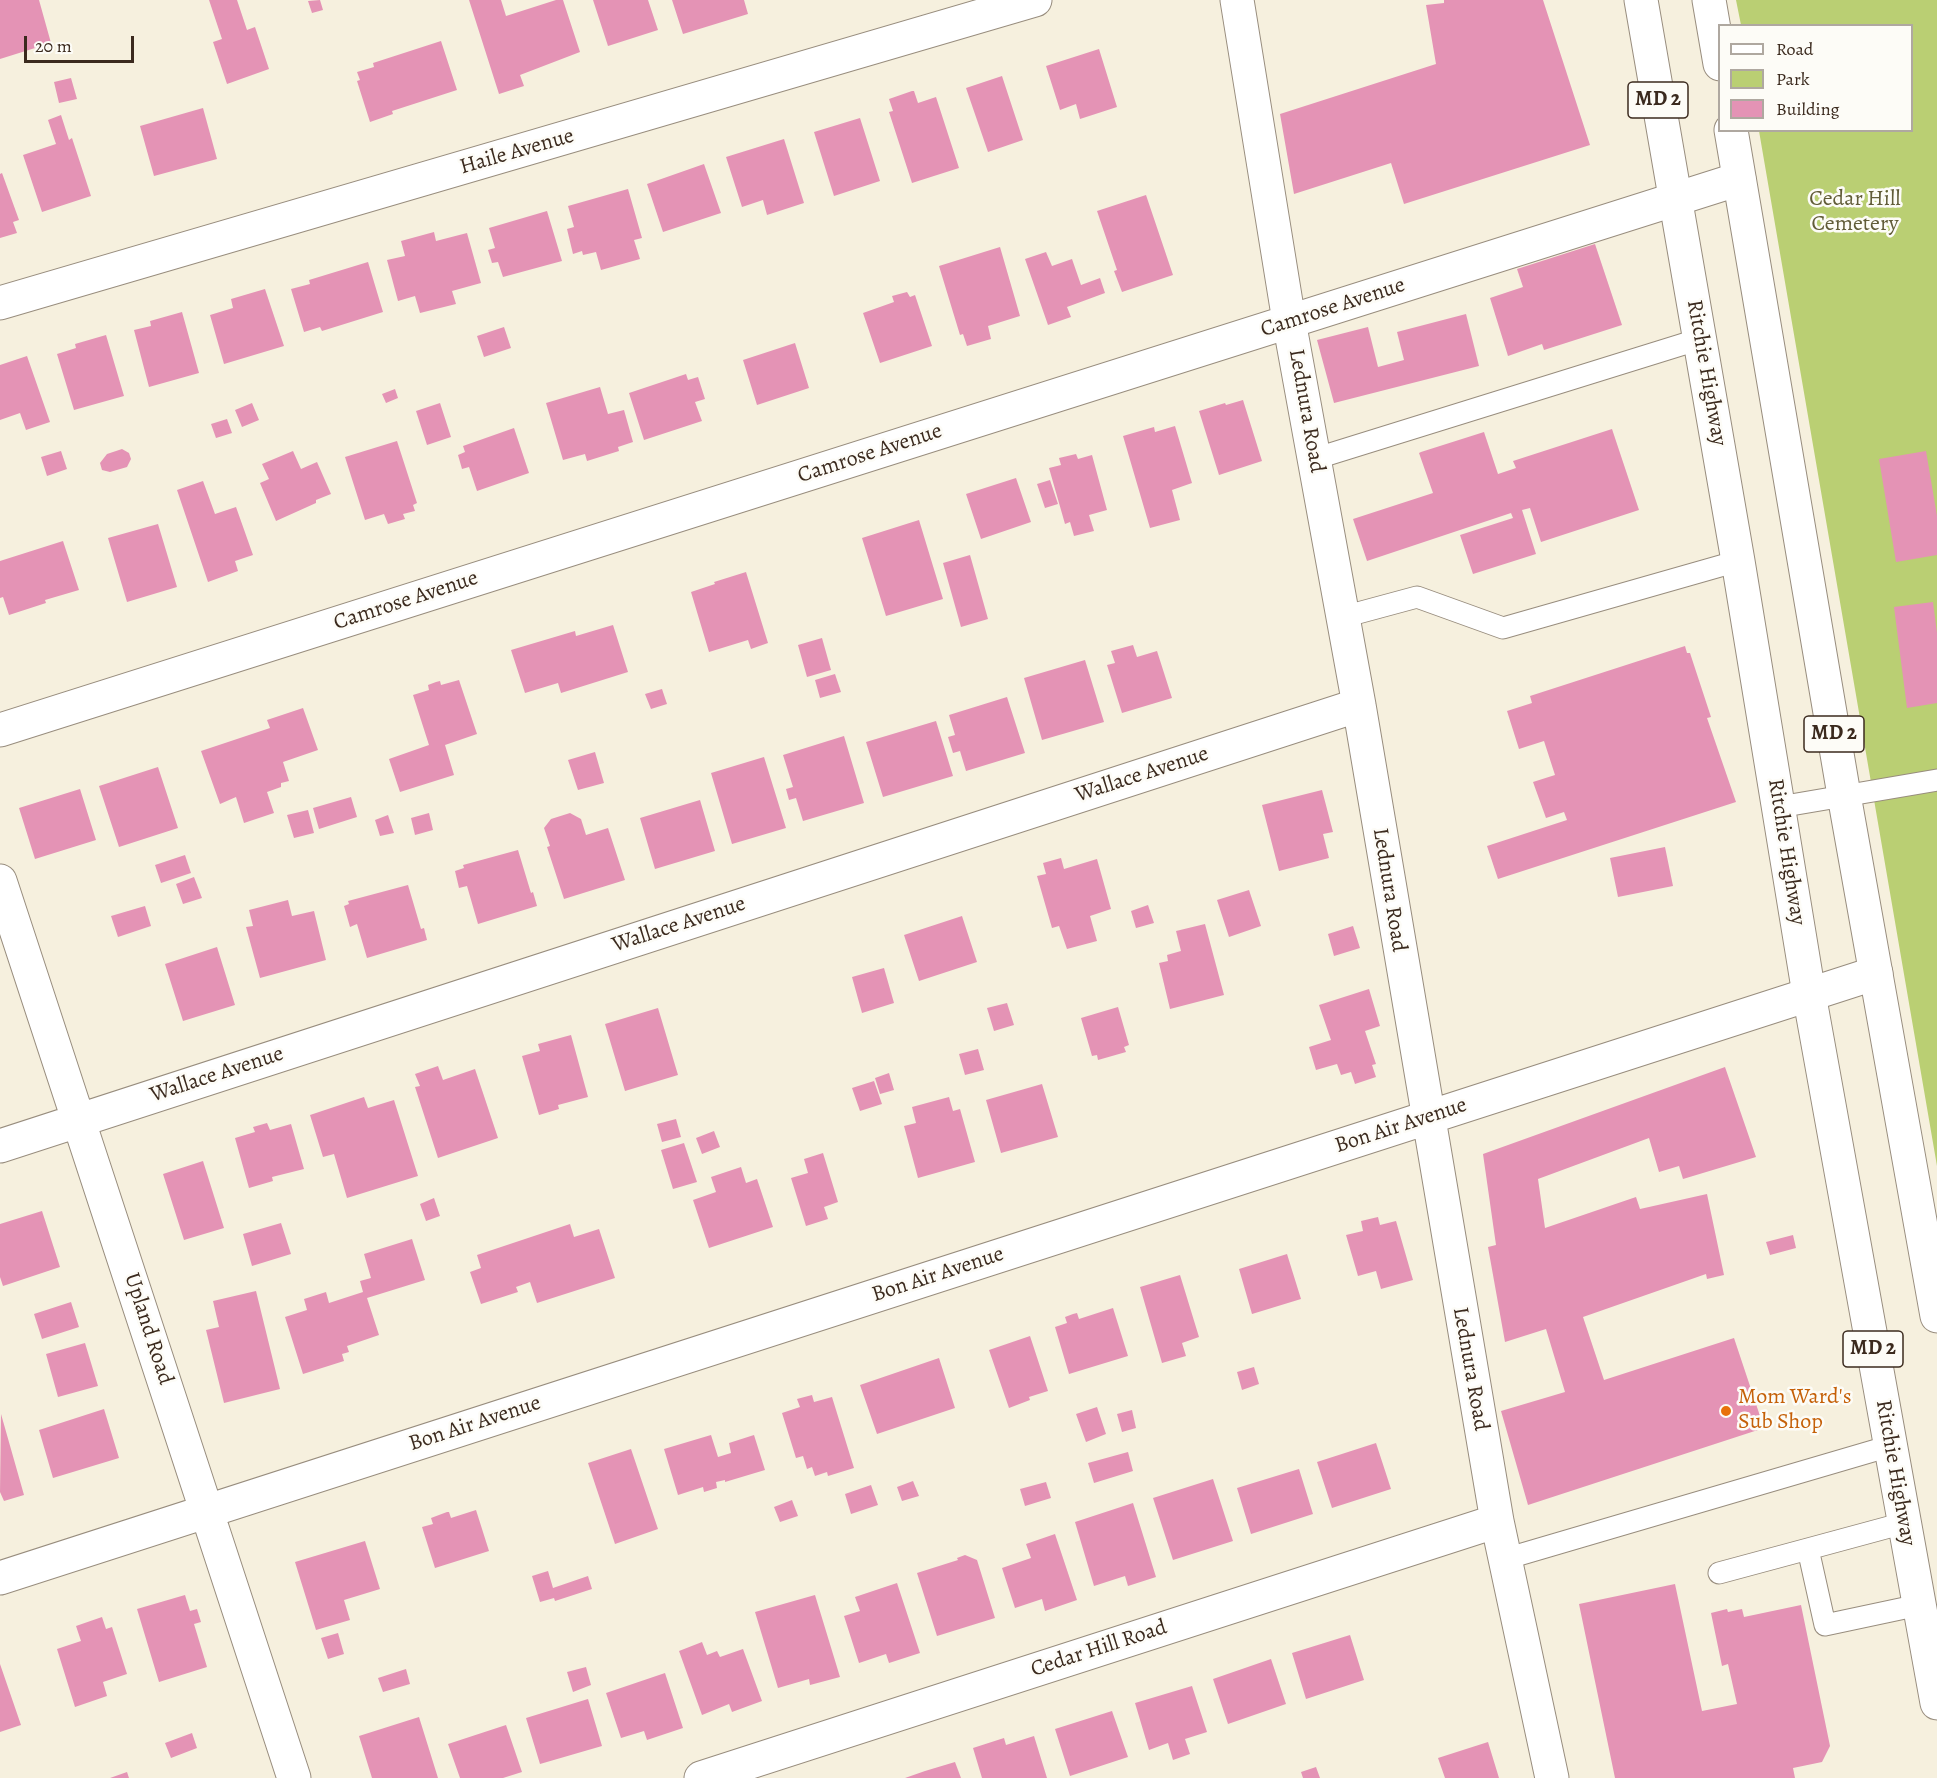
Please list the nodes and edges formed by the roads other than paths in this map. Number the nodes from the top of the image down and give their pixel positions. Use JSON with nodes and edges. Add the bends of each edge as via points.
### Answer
{"nodes":[{"id":1,"x":1035,"y":0,"type":"edge"},
{"id":2,"x":1237,"y":0,"type":"edge"},
{"id":3,"x":1641,"y":0,"type":"edge"},
{"id":4,"x":1708,"y":0,"type":"edge"},
{"id":5,"x":1718,"y":58,"type":"edge"},
{"id":6,"x":1731,"y":132,"type":"edge"},
{"id":7,"x":1739,"y":179,"type":"junction"},
{"id":8,"x":1676,"y":199,"type":"junction"},
{"id":9,"x":0,"y":303,"type":"edge"},
{"id":10,"x":1289,"y":321,"type":"junction"},
{"id":11,"x":1700,"y":339,"type":"junction"},
{"id":12,"x":1314,"y":459,"type":"junction"},
{"id":13,"x":1738,"y":561,"type":"junction"},
{"id":14,"x":1343,"y":616,"type":"junction"},
{"id":15,"x":1359,"y":705,"type":"junction"},
{"id":16,"x":0,"y":730,"type":"edge"},
{"id":17,"x":1937,"y":780,"type":"edge"},
{"id":18,"x":1844,"y":795,"type":"junction"},
{"id":19,"x":1779,"y":807,"type":"junction"},
{"id":20,"x":0,"y":881,"type":"edge"},
{"id":21,"x":1876,"y":973,"type":"junction"},
{"id":22,"x":1809,"y":994,"type":"junction"},
{"id":23,"x":1427,"y":1118,"type":"junction"},
{"id":24,"x":79,"y":1120,"type":"junction"},
{"id":25,"x":0,"y":1146,"type":"edge"},
{"id":26,"x":1937,"y":1316,"type":"edge"},
{"id":27,"x":1890,"y":1446,"type":"junction"},
{"id":28,"x":208,"y":1511,"type":"junction"},
{"id":29,"x":1497,"y":1521,"type":"junction"},
{"id":30,"x":1904,"y":1523,"type":"junction"},
{"id":31,"x":1808,"y":1549,"type":"junction"},
{"id":32,"x":1505,"y":1558,"type":"junction"},
{"id":33,"x":1719,"y":1573,"type":"dead end"},
{"id":34,"x":0,"y":1578,"type":"edge"},
{"id":35,"x":1919,"y":1605,"type":"junction"},
{"id":36,"x":1937,"y":1703,"type":"edge"},
{"id":37,"x":294,"y":1778,"type":"edge"},
{"id":38,"x":701,"y":1778,"type":"edge"},
{"id":39,"x":1552,"y":1778,"type":"edge"}],
"edges":[{"from":1,"to":9,"type":"street","name":"Haile Avenue"},
{"from":2,"to":10,"type":"street","name":"Lednura Road"},
{"from":3,"to":8,"type":"street","name":"Ritchie Highway","number":"MD 2"},
{"from":4,"to":5,"type":"street"},
{"from":6,"to":7,"type":"street","number":"MD 2"},
{"from":7,"to":8,"type":"street","name":"Camrose Avenue"},
{"from":7,"to":18,"type":"street","number":"MD 2"},
{"from":8,"to":10,"type":"street","name":"Camrose Avenue"},
{"from":8,"to":11,"type":"street","name":"Ritchie Highway","number":"MD 2"},
{"from":10,"to":12,"type":"street","name":"Lednura Road"},
{"from":10,"to":16,"type":"street","name":"Camrose Avenue"},
{"from":11,"to":12,"type":"lane"},
{"from":11,"to":13,"type":"street","name":"Ritchie Highway","number":"MD 2"},
{"from":12,"to":14,"type":"street","name":"Lednura Road"},
{"from":13,"to":14,"type":"lane","via":[[1503,628],[1417,597]]},
{"from":13,"to":19,"type":"street","name":"Ritchie Highway","number":"MD 2"},
{"from":14,"to":15,"type":"street","name":"Lednura Road"},
{"from":15,"to":23,"type":"street","name":"Lednura Road"},
{"from":15,"to":24,"type":"street","name":"Wallace Avenue"},
{"from":17,"to":18,"type":"lane"},
{"from":18,"to":19,"type":"lane"},
{"from":18,"to":21,"type":"street","number":"MD 2"},
{"from":19,"to":22,"type":"street","name":"Ritchie Highway","number":"MD 2"},
{"from":20,"to":24,"type":"street","name":"Upland Road"},
{"from":21,"to":22,"type":"street","name":"Bon Air Avenue"},
{"from":21,"to":26,"type":"street","number":"MD 2"},
{"from":22,"to":23,"type":"street","name":"Bon Air Avenue"},
{"from":22,"to":27,"type":"street","name":"Ritchie Highway","number":"MD 2"},
{"from":23,"to":28,"type":"street","name":"Bon Air Avenue"},
{"from":23,"to":29,"type":"street","name":"Lednura Road"},
{"from":24,"to":25,"type":"street","name":"Wallace Avenue"},
{"from":24,"to":28,"type":"street","name":"Upland Road"},
{"from":27,"to":30,"type":"street","name":"Ritchie Highway","number":"MD 2"},
{"from":27,"to":32,"type":"lane"},
{"from":28,"to":34,"type":"street","name":"Bon Air Avenue"},
{"from":28,"to":37,"type":"street","name":"Upland Road"},
{"from":29,"to":32,"type":"street","name":"Lednura Road"},
{"from":29,"to":38,"type":"street","name":"Cedar Hill Road"},
{"from":30,"to":31,"type":"lane"},
{"from":30,"to":35,"type":"street","name":"Ritchie Highway","number":"MD 2"},
{"from":31,"to":33,"type":"lane"},
{"from":31,"to":35,"type":"lane","via":[[1825,1626]]},
{"from":32,"to":39,"type":"street","name":"Lednura Road"},
{"from":35,"to":36,"type":"street","name":"Ritchie Highway","number":"MD 2"}]}
